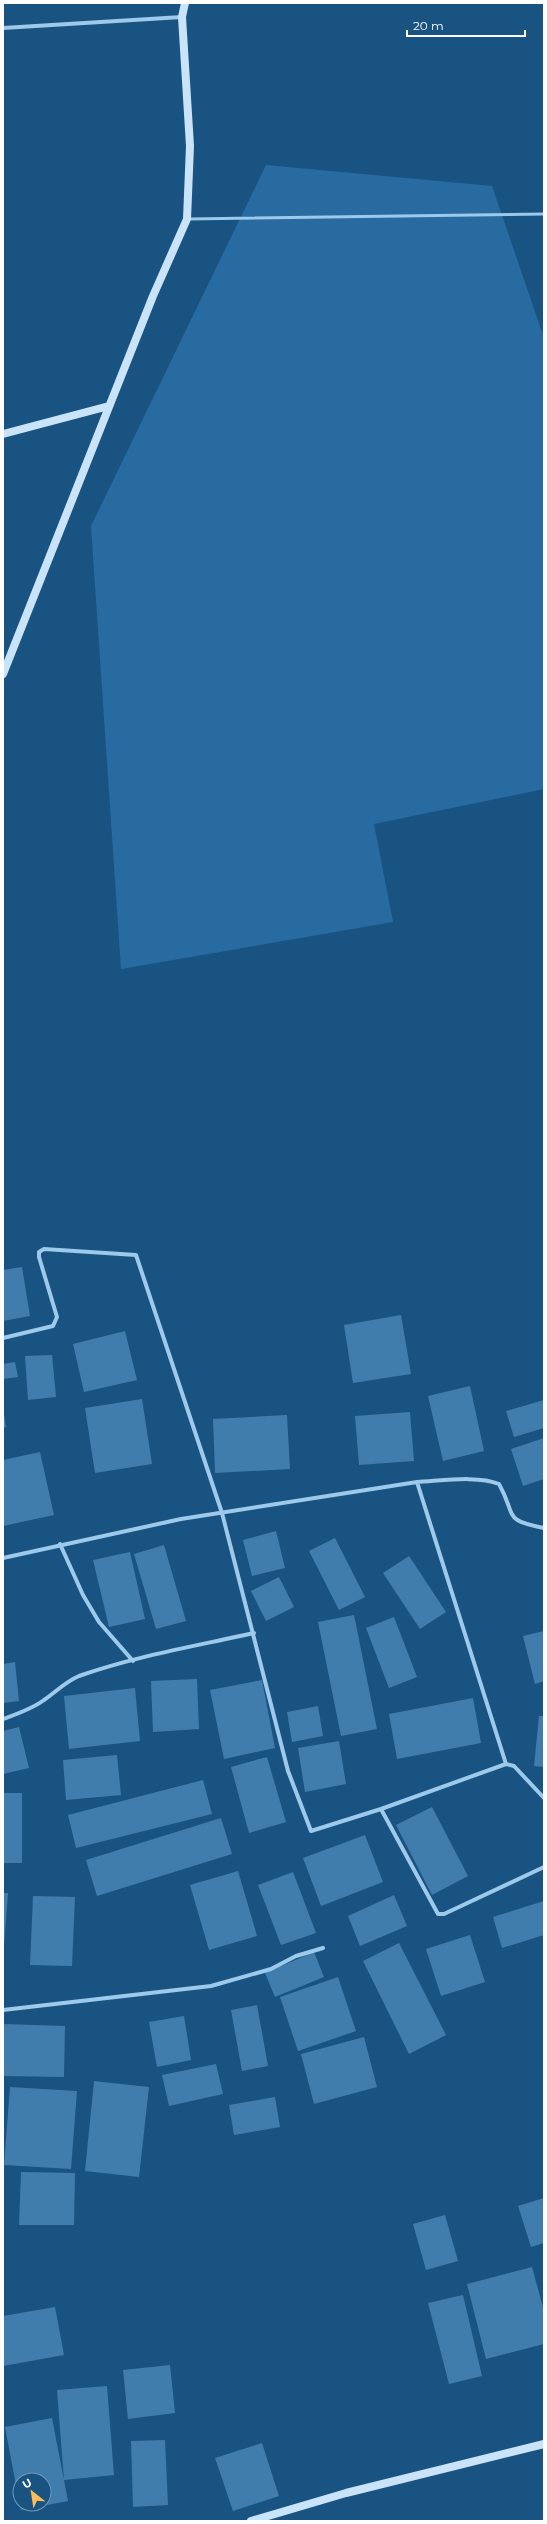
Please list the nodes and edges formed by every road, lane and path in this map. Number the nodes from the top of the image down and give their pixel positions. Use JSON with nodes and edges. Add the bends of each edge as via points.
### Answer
{"nodes":[{"id":1,"x":185,"y":3,"type":"edge"},
{"id":2,"x":182,"y":17,"type":"junction"},
{"id":3,"x":3,"y":28,"type":"edge"},
{"id":4,"x":544,"y":214,"type":"edge"},
{"id":5,"x":187,"y":219,"type":"junction"},
{"id":6,"x":109,"y":406,"type":"junction"},
{"id":7,"x":3,"y":434,"type":"edge"},
{"id":8,"x":3,"y":674,"type":"edge"},
{"id":9,"x":3,"y":1338,"type":"edge"},
{"id":10,"x":417,"y":1482,"type":"junction"},
{"id":11,"x":222,"y":1513,"type":"junction"},
{"id":12,"x":544,"y":1528,"type":"edge"},
{"id":13,"x":60,"y":1544,"type":"junction"},
{"id":14,"x":3,"y":1558,"type":"edge"},
{"id":15,"x":254,"y":1633,"type":"junction"},
{"id":16,"x":133,"y":1661,"type":"junction"},
{"id":17,"x":3,"y":1720,"type":"edge"},
{"id":18,"x":506,"y":1764,"type":"junction"},
{"id":19,"x":544,"y":1798,"type":"edge"},
{"id":20,"x":381,"y":1809,"type":"junction"},
{"id":21,"x":544,"y":1867,"type":"edge"},
{"id":22,"x":323,"y":1948,"type":"dead end"},
{"id":23,"x":3,"y":2010,"type":"edge"},
{"id":24,"x":544,"y":2444,"type":"edge"},
{"id":25,"x":251,"y":2521,"type":"edge"}],
"edges":[{"from":1,"to":2,"type":"street"},
{"from":2,"to":3,"type":"street"},
{"from":2,"to":5,"type":"street","via":[[190,146]]},
{"from":4,"to":5,"type":"lane"},
{"from":5,"to":6,"type":"street"},
{"from":6,"to":7,"type":"street"},
{"from":6,"to":8,"type":"street"},
{"from":9,"to":11,"type":"street","via":[[53,1326],[56,1322],[39,1252],[44,1249],[136,1255]]},
{"from":10,"to":11,"type":"street"},
{"from":10,"to":12,"type":"street","via":[[454,1480],[499,1484],[511,1515],[516,1521]]},
{"from":10,"to":18,"type":"street"},
{"from":11,"to":13,"type":"street"},
{"from":11,"to":15,"type":"street"},
{"from":13,"to":14,"type":"street"},
{"from":13,"to":16,"type":"street","via":[[98,1622]]},
{"from":15,"to":16,"type":"street"},
{"from":15,"to":20,"type":"street","via":[[288,1771],[311,1831]]},
{"from":16,"to":17,"type":"street","via":[[63,1684],[26,1711]]},
{"from":18,"to":19,"type":"street","via":[[514,1766]]},
{"from":18,"to":20,"type":"street"},
{"from":20,"to":21,"type":"street","via":[[438,1914],[444,1914]]},
{"from":22,"to":23,"type":"street","via":[[296,1956],[271,1969],[211,1986]]},
{"from":24,"to":25,"type":"street","via":[[346,2493]]}]}
